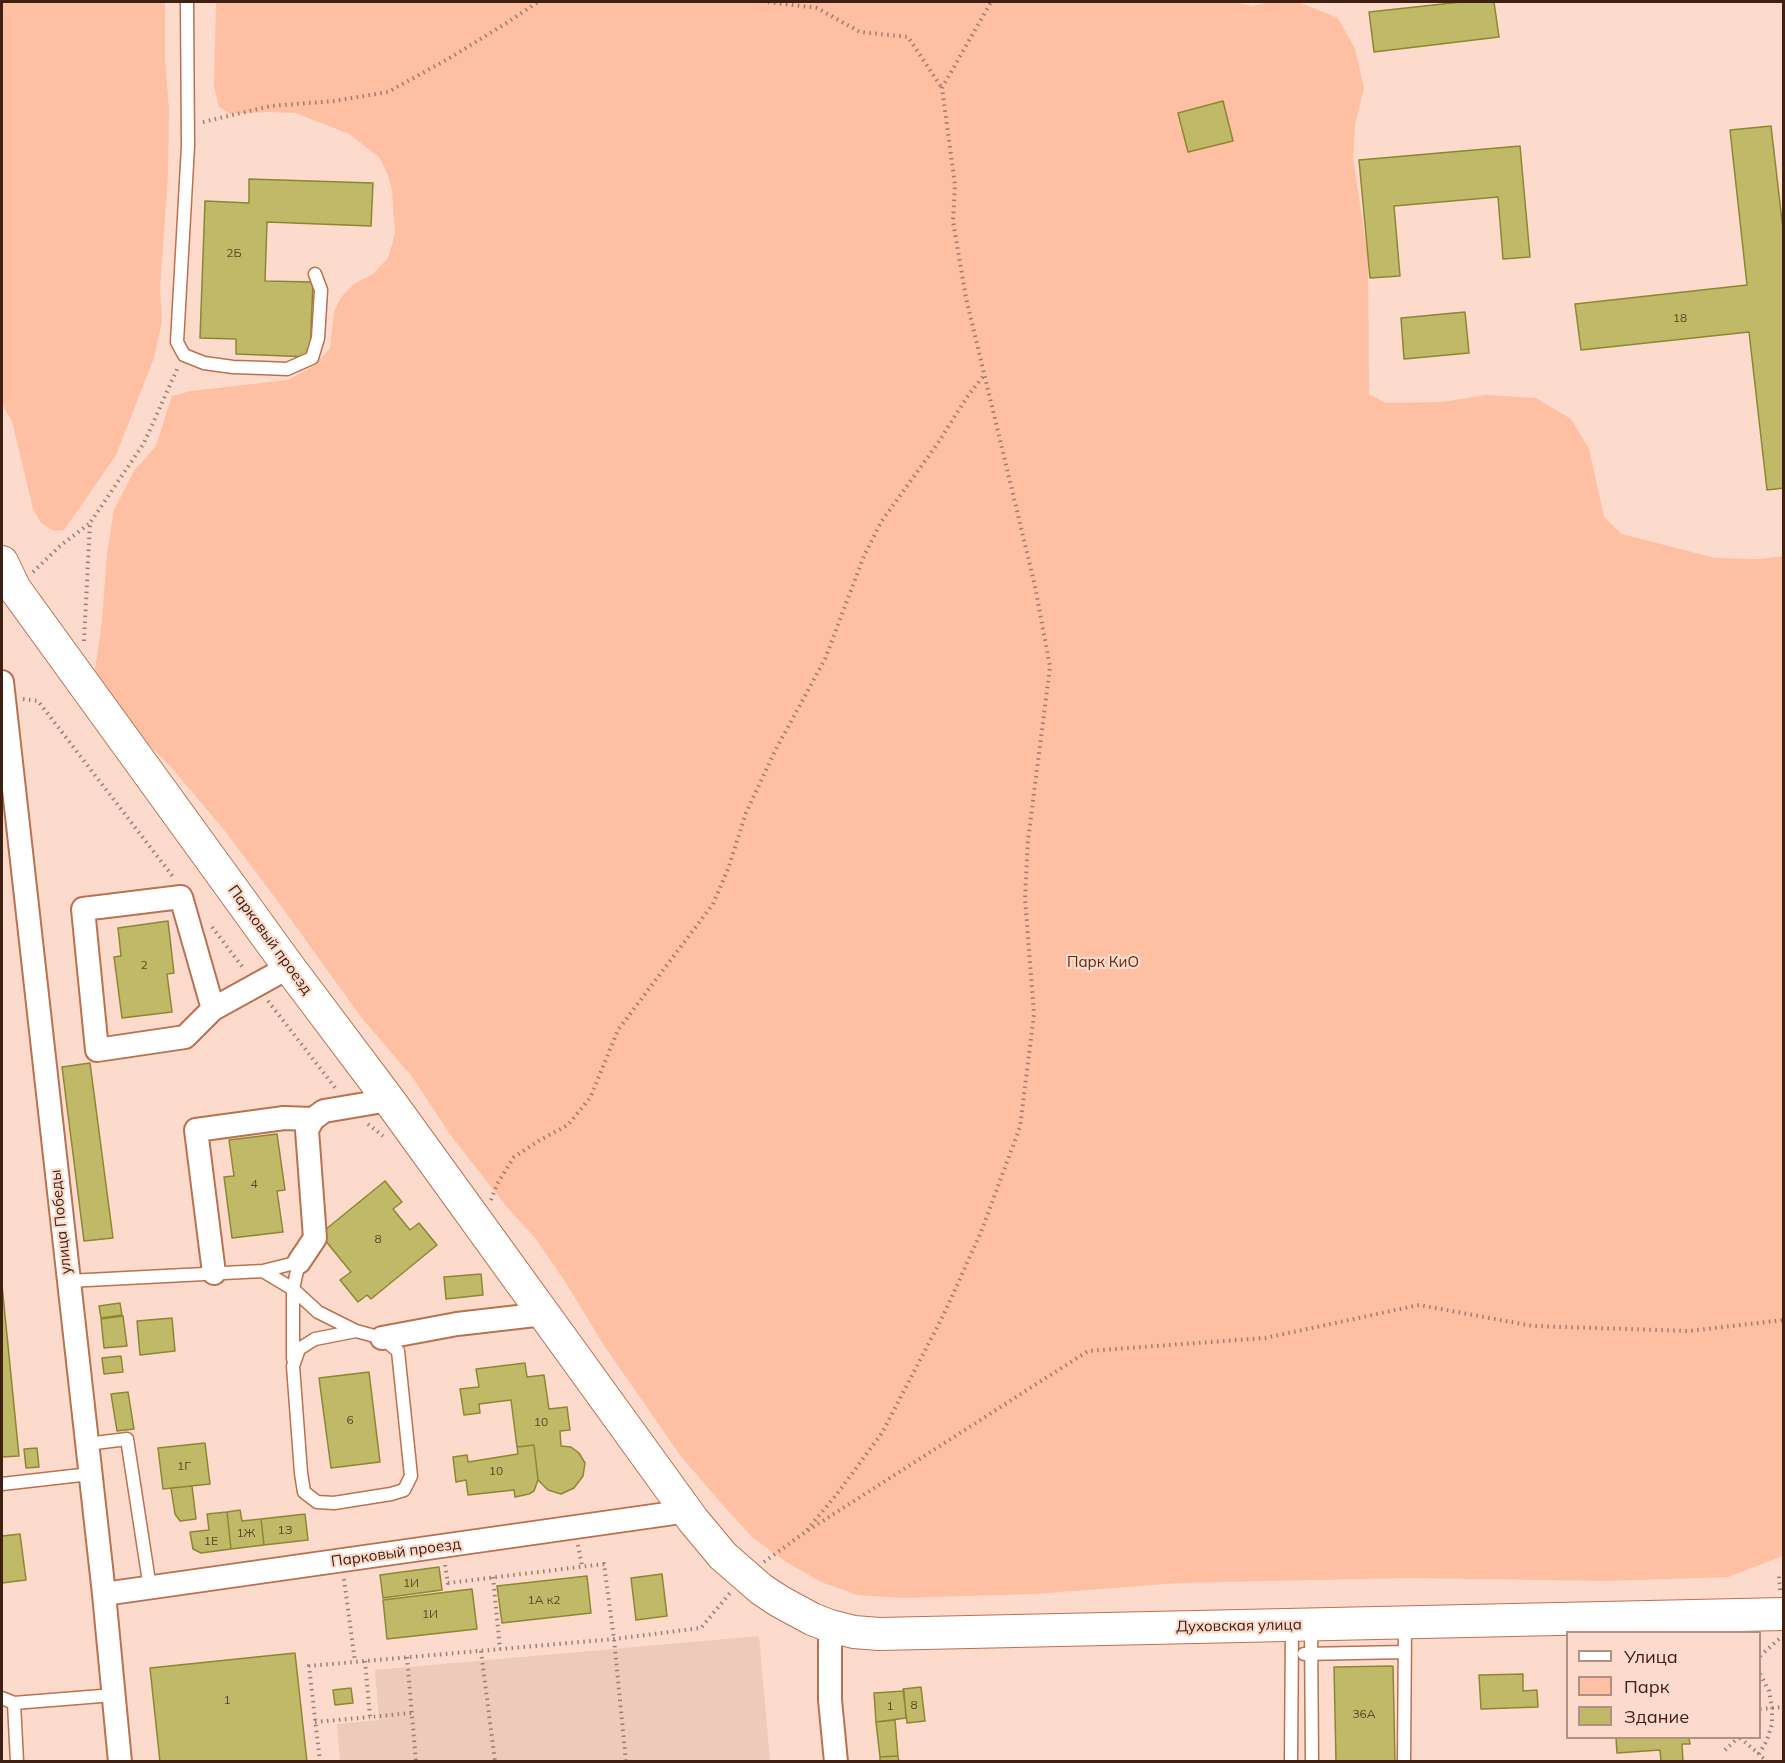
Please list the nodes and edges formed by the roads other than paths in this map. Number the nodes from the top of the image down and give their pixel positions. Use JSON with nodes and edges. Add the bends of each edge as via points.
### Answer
{"nodes":[{"id":1,"x":188,"y":2,"type":"edge"},
{"id":2,"x":315,"y":274,"type":"dead end"},
{"id":3,"x":8,"y":576,"type":"edge"},
{"id":4,"x":2,"y":682,"type":"edge"},
{"id":5,"x":3,"y":714,"type":"edge"},
{"id":6,"x":289,"y":967,"type":"junction"},
{"id":7,"x":213,"y":1009,"type":"junction"},
{"id":8,"x":389,"y":1100,"type":"junction"},
{"id":9,"x":313,"y":1119,"type":"junction"},
{"id":10,"x":299,"y":1262,"type":"junction"},
{"id":11,"x":262,"y":1271,"type":"junction"},
{"id":12,"x":214,"y":1273,"type":"junction"},
{"id":13,"x":68,"y":1281,"type":"junction"},
{"id":14,"x":293,"y":1289,"type":"junction"},
{"id":15,"x":544,"y":1314,"type":"junction"},
{"id":16,"x":356,"y":1331,"type":"junction"},
{"id":17,"x":382,"y":1338,"type":"junction"},
{"id":18,"x":293,"y":1366,"type":"junction"},
{"id":19,"x":87,"y":1444,"type":"junction"},
{"id":20,"x":90,"y":1474,"type":"junction"},
{"id":21,"x":2,"y":1484,"type":"edge"},
{"id":22,"x":688,"y":1511,"type":"junction"},
{"id":23,"x":150,"y":1588,"type":"junction"},
{"id":24,"x":104,"y":1594,"type":"junction"},
{"id":25,"x":1784,"y":1614,"type":"edge"},
{"id":26,"x":830,"y":1626,"type":"junction"},
{"id":27,"x":1405,"y":1638,"type":"junction"},
{"id":28,"x":1301,"y":1640,"type":"junction"},
{"id":29,"x":114,"y":1695,"type":"junction"},
{"id":30,"x":8,"y":1701,"type":"edge"},
{"id":31,"x":17,"y":1761,"type":"edge"},
{"id":32,"x":120,"y":1761,"type":"edge"},
{"id":33,"x":836,"y":1761,"type":"edge"},
{"id":34,"x":1291,"y":1761,"type":"edge"},
{"id":35,"x":1312,"y":1761,"type":"edge"},
{"id":36,"x":1404,"y":1761,"type":"edge"}],
"edges":[{"from":1,"to":2,"type":"lane","via":[[188,146],[177,342],[183,355],[233,367],[287,369],[312,358],[318,338],[321,290]]},
{"from":3,"to":6,"type":"street","name":"Парковый проезд"},
{"from":4,"to":5,"type":"street","name":"улица Победы"},
{"from":5,"to":13,"type":"street","name":"улица Победы"},
{"from":6,"to":7,"type":"street"},
{"from":6,"to":8,"type":"street","name":"Парковый проезд"},
{"from":7,"to":7,"type":"street","via":[[181,897],[83,909],[97,1050],[185,1037]]},
{"from":8,"to":9,"type":"street","via":[[324,1111]]},
{"from":8,"to":15,"type":"street","name":"Парковый проезд"},
{"from":9,"to":10,"type":"street","via":[[307,1130],[315,1238]]},
{"from":9,"to":12,"type":"street","via":[[284,1118],[196,1130]]},
{"from":10,"to":11,"type":"lane"},
{"from":10,"to":14,"type":"lane"},
{"from":11,"to":12,"type":"lane"},
{"from":11,"to":14,"type":"lane"},
{"from":12,"to":13,"type":"lane"},
{"from":13,"to":19,"type":"street","name":"улица Победы"},
{"from":14,"to":16,"type":"lane","via":[[318,1312]]},
{"from":14,"to":18,"type":"lane"},
{"from":15,"to":17,"type":"street"},
{"from":15,"to":22,"type":"street","name":"Парковый проезд"},
{"from":16,"to":17,"type":"lane"},
{"from":16,"to":18,"type":"lane","via":[[315,1339],[299,1349]]},
{"from":17,"to":18,"type":"lane","via":[[398,1351],[411,1476],[404,1490],[334,1503],[317,1502],[304,1492]]},
{"from":19,"to":20,"type":"street","name":"улица Победы"},
{"from":19,"to":23,"type":"lane","via":[[127,1439]]},
{"from":20,"to":21,"type":"lane"},
{"from":20,"to":24,"type":"street","name":"улица Победы"},
{"from":22,"to":23,"type":"street","name":"Парковый проезд"},
{"from":22,"to":26,"type":"street","name":"Парковый проезд","via":[[723,1556],[745,1576],[779,1601]]},
{"from":23,"to":24,"type":"street","name":"Парковый проезд"},
{"from":24,"to":29,"type":"street","name":"улица Победы"},
{"from":25,"to":27,"type":"street","name":"Духовская улица"},
{"from":26,"to":28,"type":"street","name":"Духовская улица","via":[[879,1634]]},
{"from":26,"to":33,"type":"street","via":[[830,1700]]},
{"from":27,"to":28,"type":"street","name":"Духовская улица"},
{"from":27,"to":36,"type":"lane"},
{"from":28,"to":34,"type":"lane"},
{"from":28,"to":35,"type":"lane"},
{"from":29,"to":30,"type":"lane"},
{"from":29,"to":32,"type":"street","name":"улица Победы"},
{"from":30,"to":31,"type":"lane"}]}
